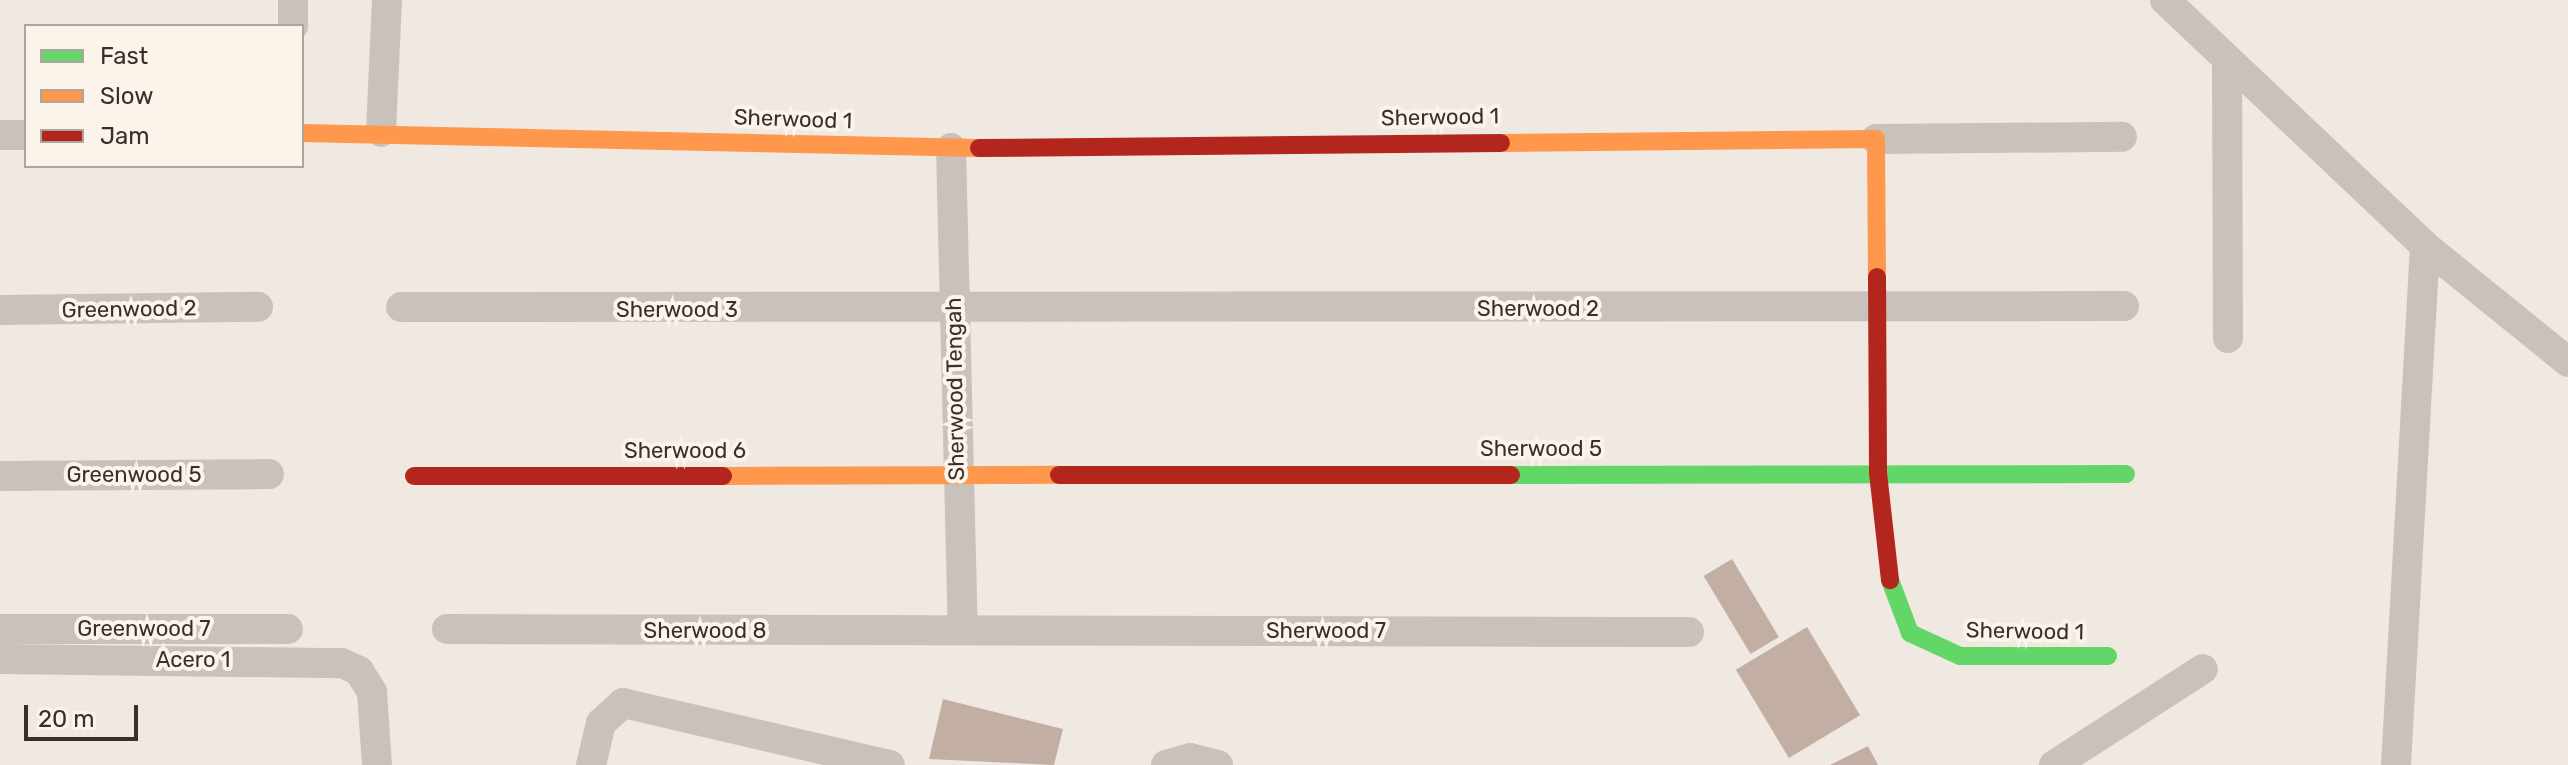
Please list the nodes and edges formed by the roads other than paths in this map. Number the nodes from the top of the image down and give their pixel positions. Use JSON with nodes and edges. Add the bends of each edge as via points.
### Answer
{"nodes":[{"id":1,"x":293,"y":0,"type":"edge"},
{"id":2,"x":387,"y":0,"type":"edge"},
{"id":3,"x":2165,"y":0,"type":"edge"},
{"id":4,"x":293,"y":24,"type":"edge"},
{"id":5,"x":2227,"y":61,"type":"junction"},
{"id":6,"x":381,"y":132,"type":"junction"},
{"id":7,"x":304,"y":133,"type":"edge"},
{"id":8,"x":0,"y":135,"type":"edge"},
{"id":9,"x":24,"y":135,"type":"edge"},
{"id":10,"x":2122,"y":137,"type":"dead end"},
{"id":11,"x":1876,"y":139,"type":"junction"},
{"id":12,"x":951,"y":148,"type":"junction"},
{"id":13,"x":2425,"y":246,"type":"junction"},
{"id":14,"x":2124,"y":306,"type":"dead end"},
{"id":15,"x":258,"y":307,"type":"dead end"},
{"id":16,"x":401,"y":307,"type":"dead end"},
{"id":17,"x":1873,"y":308,"type":"junction"},
{"id":18,"x":0,"y":310,"type":"edge"},
{"id":19,"x":953,"y":312,"type":"junction"},
{"id":20,"x":2228,"y":338,"type":"dead end"},
{"id":21,"x":2568,"y":362,"type":"edge"},
{"id":22,"x":956,"y":473,"type":"junction"},
{"id":23,"x":1878,"y":473,"type":"junction"},
{"id":24,"x":269,"y":474,"type":"dead end"},
{"id":25,"x":2126,"y":474,"type":"dead end"},
{"id":26,"x":0,"y":476,"type":"edge"},
{"id":27,"x":414,"y":476,"type":"dead end"},
{"id":28,"x":0,"y":629,"type":"edge"},
{"id":29,"x":288,"y":629,"type":"dead end"},
{"id":30,"x":447,"y":629,"type":"dead end"},
{"id":31,"x":963,"y":630,"type":"junction"},
{"id":32,"x":1689,"y":632,"type":"dead end"},
{"id":33,"x":2108,"y":656,"type":"dead end"},
{"id":34,"x":0,"y":659,"type":"edge"},
{"id":35,"x":2203,"y":669,"type":"dead end"},
{"id":36,"x":377,"y":765,"type":"edge"},
{"id":37,"x":591,"y":765,"type":"edge"},
{"id":38,"x":890,"y":765,"type":"edge"},
{"id":39,"x":1166,"y":765,"type":"edge"},
{"id":40,"x":1218,"y":765,"type":"edge"},
{"id":41,"x":2054,"y":765,"type":"edge"},
{"id":42,"x":2396,"y":765,"type":"edge"}],
"edges":[{"from":1,"to":4,"type":"street"},
{"from":2,"to":6,"type":"street"},
{"from":3,"to":5,"type":"street"},
{"from":5,"to":13,"type":"street"},
{"from":5,"to":20,"type":"street"},
{"from":6,"to":7,"type":"street","name":"Sherwood 1"},
{"from":6,"to":12,"type":"street","name":"Sherwood 1"},
{"from":8,"to":9,"type":"street"},
{"from":10,"to":11,"type":"street"},
{"from":11,"to":12,"type":"street","name":"Sherwood 1"},
{"from":11,"to":17,"type":"street","name":"Sherwood 1"},
{"from":12,"to":19,"type":"street","name":"Sherwood Tengah"},
{"from":13,"to":21,"type":"street"},
{"from":13,"to":42,"type":"street"},
{"from":14,"to":17,"type":"street","name":"Sherwood 2"},
{"from":15,"to":18,"type":"street","name":"Greenwood 2"},
{"from":16,"to":19,"type":"street","name":"Sherwood 3"},
{"from":17,"to":19,"type":"street","name":"Sherwood 2"},
{"from":17,"to":23,"type":"street","name":"Sherwood 1"},
{"from":19,"to":22,"type":"street","name":"Sherwood Tengah"},
{"from":22,"to":23,"type":"street","name":"Sherwood 5"},
{"from":22,"to":27,"type":"street","name":"Sherwood 6"},
{"from":22,"to":31,"type":"street","name":"Sherwood Tengah"},
{"from":23,"to":25,"type":"street","name":"Sherwood 5"},
{"from":23,"to":33,"type":"street","name":"Sherwood 1","via":[[1892,600],[1910,633],[1960,656]]},
{"from":24,"to":26,"type":"street","name":"Greenwood 5"},
{"from":28,"to":29,"type":"street","name":"Greenwood 7"},
{"from":30,"to":31,"type":"street","name":"Sherwood 8"},
{"from":31,"to":32,"type":"street","name":"Sherwood 7"},
{"from":34,"to":36,"type":"street","name":"Acero 1","via":[[315,660],[359,671],[372,692]]},
{"from":35,"to":41,"type":"street"},
{"from":37,"to":38,"type":"street","via":[[601,723],[623,703]]},
{"from":39,"to":40,"type":"street","via":[[1190,758]]}]}
